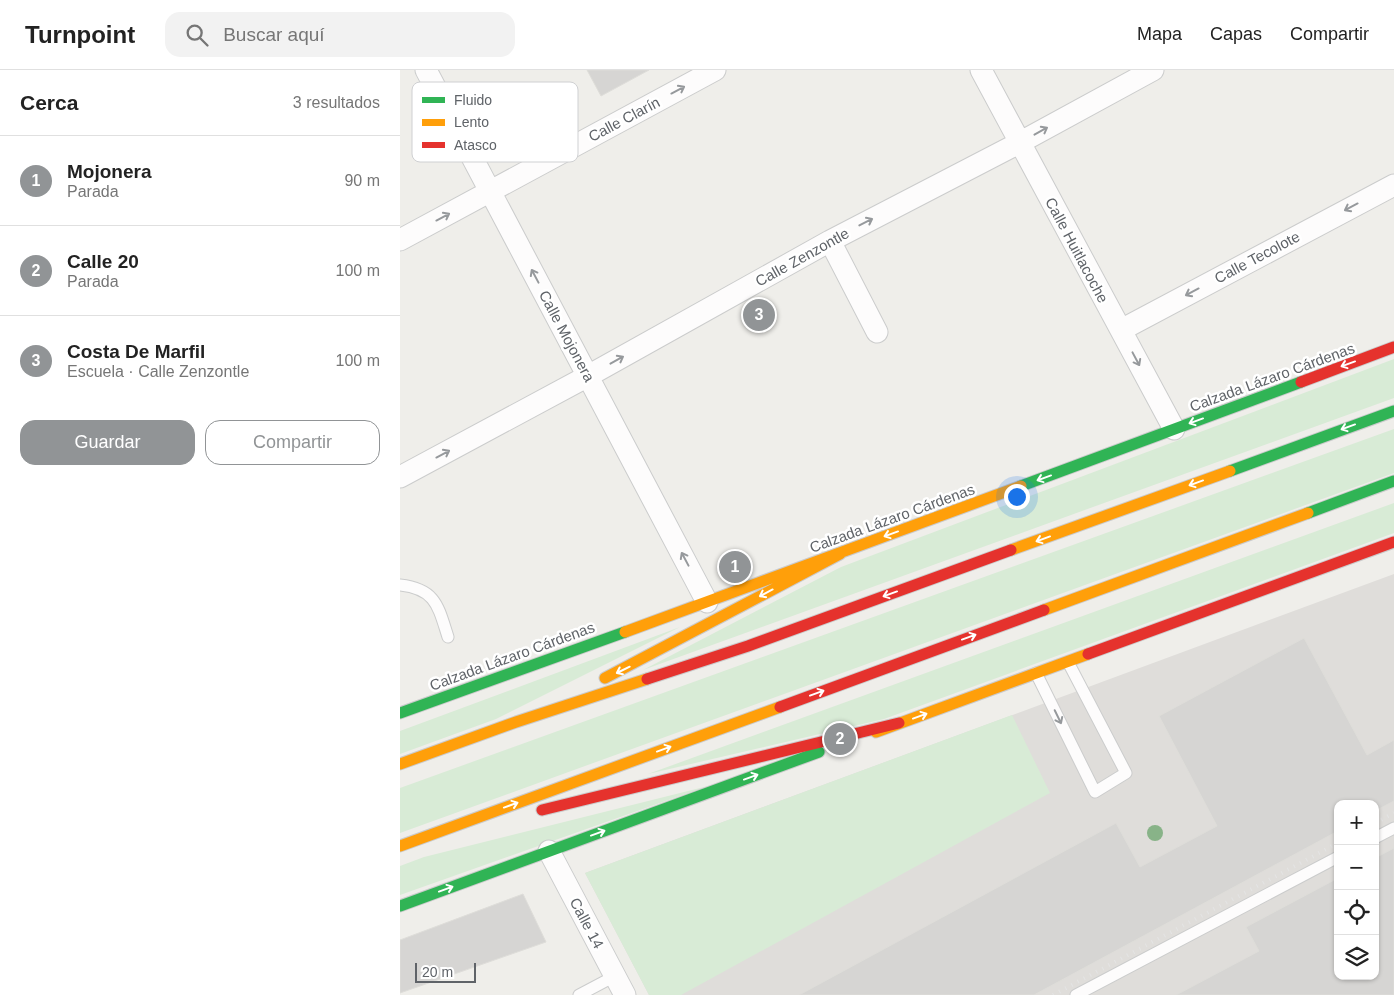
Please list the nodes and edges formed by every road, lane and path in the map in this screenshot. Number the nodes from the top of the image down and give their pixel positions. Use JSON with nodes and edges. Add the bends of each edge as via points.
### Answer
{"nodes":[{"id":1,"x":426,"y":70,"type":"edge"},
{"id":2,"x":715,"y":70,"type":"edge"},
{"id":3,"x":981,"y":70,"type":"edge"},
{"id":4,"x":1153,"y":70,"type":"edge"},
{"id":5,"x":432,"y":82,"type":"edge"},
{"id":6,"x":1019,"y":143,"type":"junction"},
{"id":7,"x":578,"y":144,"type":"edge"},
{"id":8,"x":474,"y":162,"type":"edge"},
{"id":9,"x":545,"y":162,"type":"edge"},
{"id":10,"x":1394,"y":184,"type":"edge"},
{"id":11,"x":490,"y":192,"type":"junction"},
{"id":12,"x":400,"y":240,"type":"edge"},
{"id":13,"x":830,"y":241,"type":"junction"},
{"id":14,"x":1121,"y":330,"type":"junction"},
{"id":15,"x":877,"y":332,"type":"dead end"},
{"id":16,"x":1394,"y":347,"type":"edge"},
{"id":17,"x":588,"y":376,"type":"junction"},
{"id":18,"x":1394,"y":410,"type":"edge"},
{"id":19,"x":1174,"y":429,"type":"junction"},
{"id":20,"x":400,"y":477,"type":"edge"},
{"id":21,"x":1394,"y":481,"type":"edge"},
{"id":22,"x":1394,"y":542,"type":"edge"},
{"id":23,"x":840,"y":554,"type":"junction"},
{"id":24,"x":400,"y":585,"type":"edge"},
{"id":25,"x":707,"y":602,"type":"junction"},
{"id":26,"x":448,"y":637,"type":"dead end"},
{"id":27,"x":1068,"y":661,"type":"junction"},
{"id":28,"x":1036,"y":673,"type":"junction"},
{"id":29,"x":402,"y":710,"type":"edge"},
{"id":30,"x":516,"y":722,"type":"junction"},
{"id":31,"x":899,"y":723,"type":"junction"},
{"id":32,"x":400,"y":764,"type":"edge"},
{"id":33,"x":1394,"y":828,"type":"edge"},
{"id":34,"x":1379,"y":836,"type":"edge"},
{"id":35,"x":414,"y":841,"type":"junction"},
{"id":36,"x":400,"y":846,"type":"edge"},
{"id":37,"x":549,"y":851,"type":"junction"},
{"id":38,"x":1334,"y":859,"type":"edge"},
{"id":39,"x":400,"y":906,"type":"edge"},
{"id":40,"x":614,"y":976,"type":"junction"},
{"id":41,"x":579,"y":995,"type":"edge"},
{"id":42,"x":625,"y":995,"type":"edge"},
{"id":43,"x":1076,"y":995,"type":"edge"}],
"edges":[{"from":1,"to":5,"type":"street","name":"Calle Mojonera"},
{"from":7,"to":2,"type":"street","name":"Calle Clarín","one_way":true},
{"from":3,"to":6,"type":"street","name":"Calle Huitlacoche"},
{"from":6,"to":4,"type":"street","name":"Calle Zenzontle","one_way":true},
{"from":13,"to":6,"type":"street","name":"Calle Zenzontle","one_way":true},
{"from":6,"to":14,"type":"street","name":"Calle Huitlacoche"},
{"from":8,"to":11,"type":"street","name":"Calle Mojonera"},
{"from":11,"to":9,"type":"street","name":"Calle Clarín","one_way":true},
{"from":10,"to":14,"type":"street","name":"Calle Tecolote","one_way":true},
{"from":12,"to":11,"type":"street","name":"Calle Clarín","one_way":true},
{"from":17,"to":11,"type":"street","name":"Calle Mojonera","one_way":true},
{"from":13,"to":15,"type":"street"},
{"from":17,"to":13,"type":"street","name":"Calle Zenzontle","one_way":true},
{"from":14,"to":19,"type":"street","name":"Calle Huitlacoche","one_way":true},
{"from":16,"to":19,"type":"main road","name":"Calzada Lázaro Cárdenas","one_way":true},
{"from":20,"to":17,"type":"street","name":"Calle Zenzontle","one_way":true},
{"from":25,"to":17,"type":"street","name":"Calle Mojonera","one_way":true},
{"from":18,"to":30,"type":"main road","one_way":true,"via":[[748,646]]},
{"from":19,"to":23,"type":"main road","name":"Calzada Lázaro Cárdenas","one_way":true},
{"from":35,"to":21,"type":"main road","one_way":true},
{"from":22,"to":27,"type":"main road"},
{"from":23,"to":25,"type":"main road","name":"Calzada Lázaro Cárdenas"},
{"from":23,"to":30,"type":"main road","one_way":true,"via":[[631,666]]},
{"from":24,"to":26,"type":"lane","via":[[416,586],[430,595],[437,604]]},
{"from":25,"to":29,"type":"main road","name":"Calzada Lázaro Cárdenas"},
{"from":27,"to":28,"type":"main road"},
{"from":28,"to":27,"type":"lane","one_way":true,"via":[[1095,792],[1126,773]]},
{"from":31,"to":28,"type":"main road","one_way":true},
{"from":30,"to":32,"type":"main road"},
{"from":31,"to":35,"type":"main road"},
{"from":37,"to":31,"type":"main road","one_way":true},
{"from":33,"to":34,"type":"lane"},
{"from":35,"to":36,"type":"main road"},
{"from":39,"to":37,"type":"main road","one_way":true},
{"from":37,"to":40,"type":"street","name":"Calle 14"},
{"from":38,"to":43,"type":"lane"},
{"from":40,"to":41,"type":"lane"},
{"from":40,"to":42,"type":"street","name":"Calle 14"}]}
